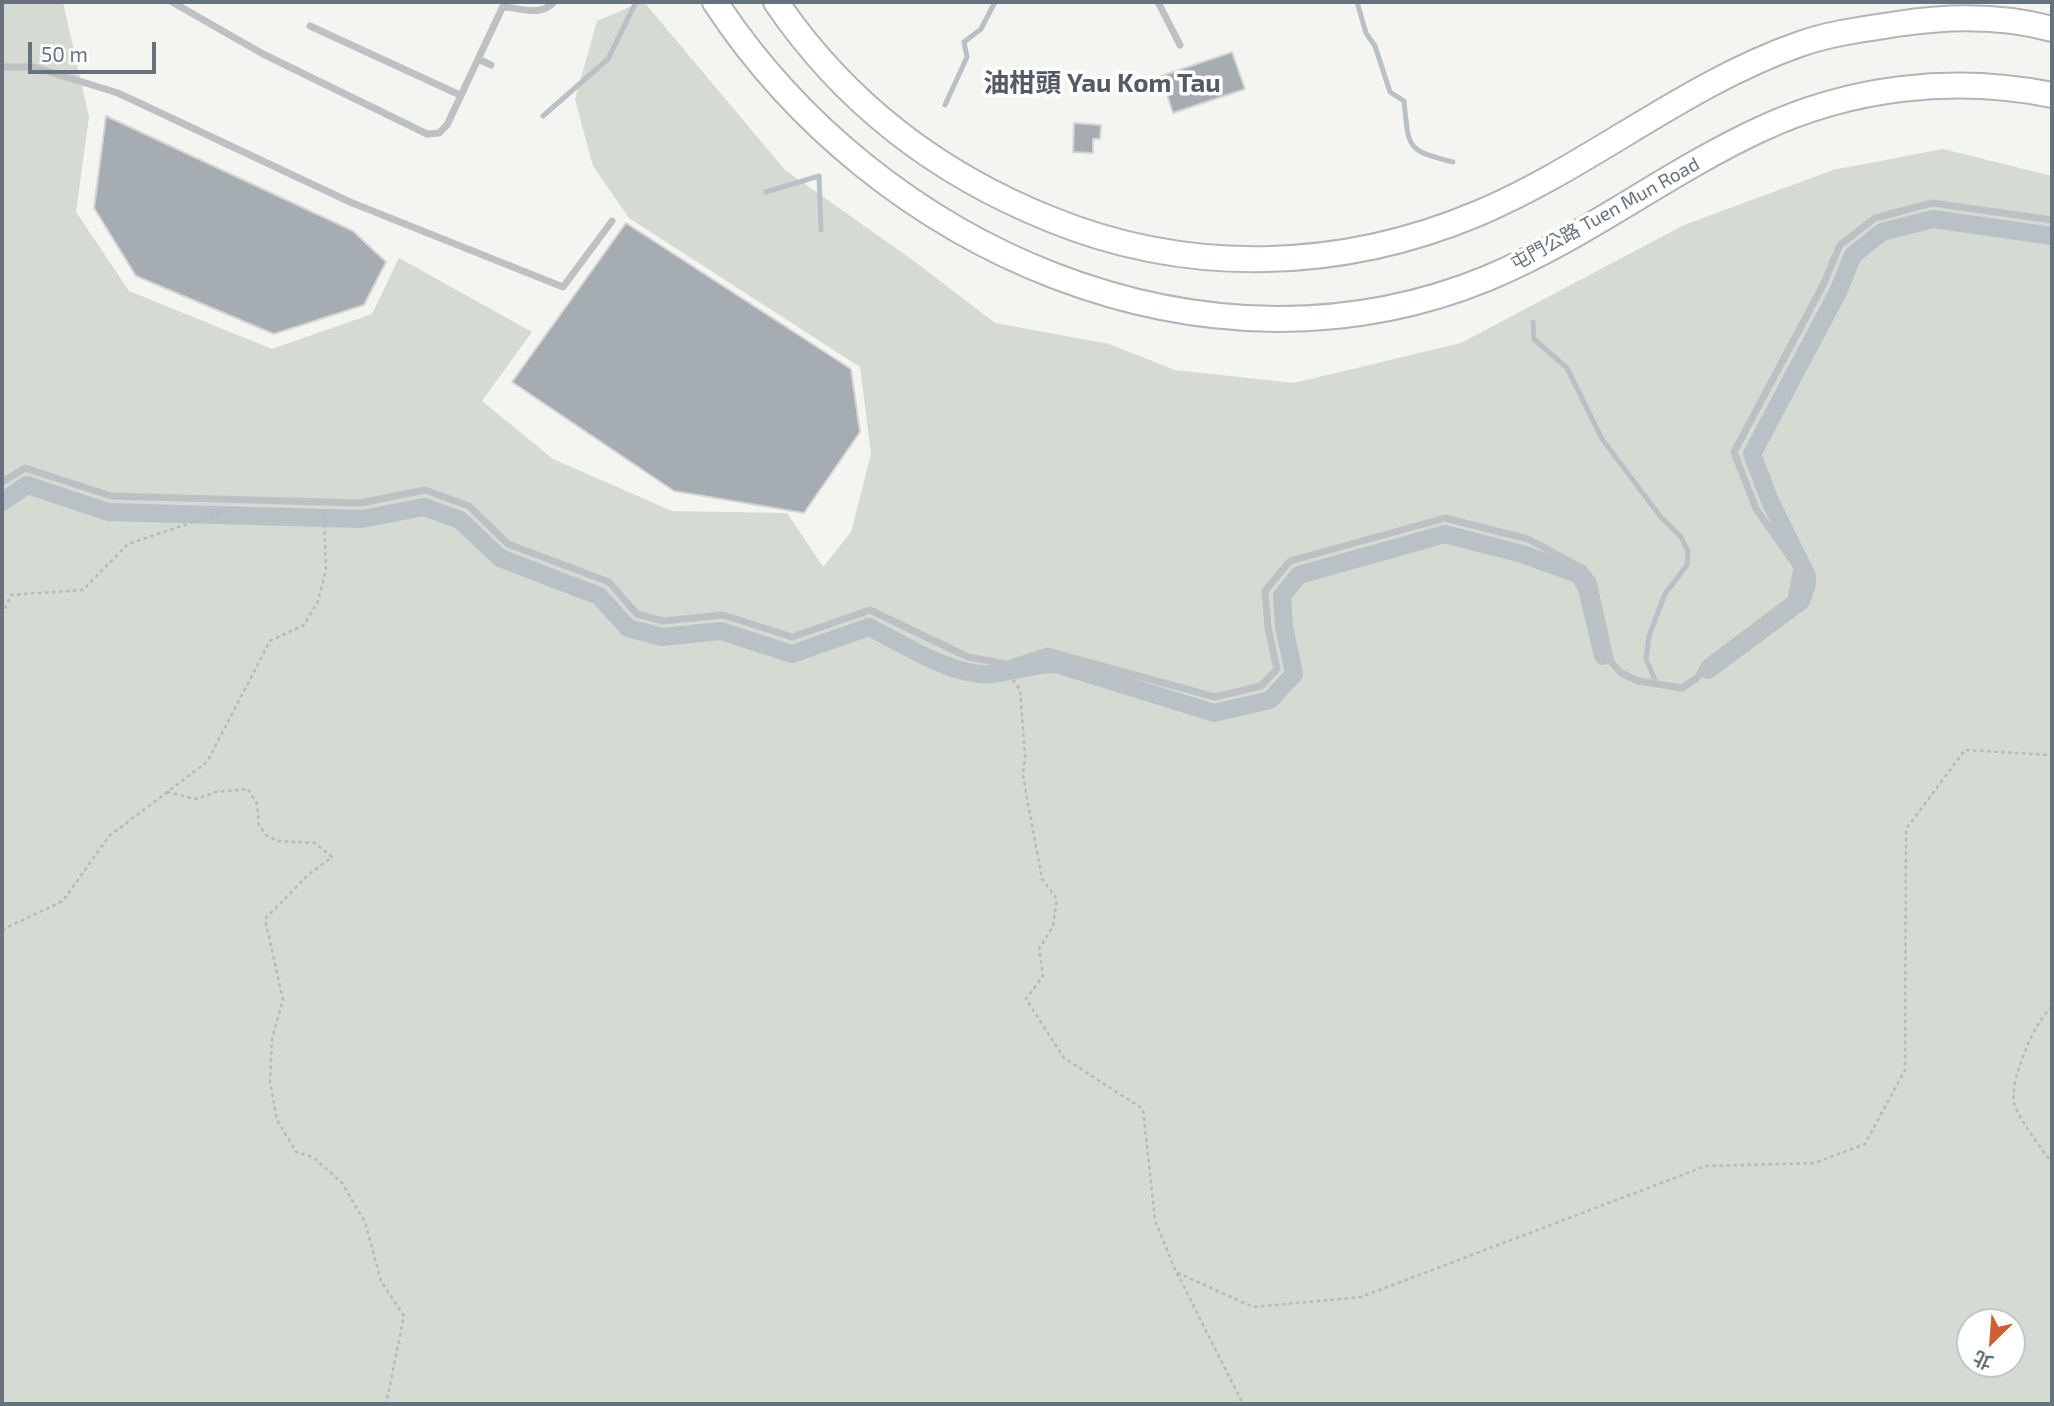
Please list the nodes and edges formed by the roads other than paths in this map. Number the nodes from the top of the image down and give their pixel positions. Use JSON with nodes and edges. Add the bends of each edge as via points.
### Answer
{"nodes":[{"id":1,"x":172,"y":2,"type":"edge"},
{"id":2,"x":554,"y":2,"type":"edge"},
{"id":3,"x":715,"y":2,"type":"edge"},
{"id":4,"x":776,"y":2,"type":"edge"},
{"id":5,"x":1158,"y":2,"type":"edge"},
{"id":6,"x":504,"y":4,"type":"edge"},
{"id":7,"x":310,"y":26,"type":"dead end"},
{"id":8,"x":2052,"y":29,"type":"edge"},
{"id":9,"x":1180,"y":45,"type":"dead end"},
{"id":10,"x":478,"y":59,"type":"junction"},
{"id":11,"x":491,"y":65,"type":"dead end"},
{"id":12,"x":2,"y":67,"type":"edge"},
{"id":13,"x":460,"y":95,"type":"junction"},
{"id":14,"x":2052,"y":95,"type":"edge"},
{"id":15,"x":2052,"y":220,"type":"edge"},
{"id":16,"x":612,"y":221,"type":"dead end"},
{"id":17,"x":2,"y":482,"type":"edge"}],
"edges":[{"from":1,"to":13,"type":"lane","via":[[263,54],[426,134],[439,133],[447,125]]},
{"from":2,"to":6,"type":"lane","via":[[537,12]]},
{"from":3,"to":14,"type":"highway","name":"屯門公路 Tuen Mun Road","via":[[766,72],[815,124],[884,183],[944,223],[1004,255],[1087,288],[1164,308],[1223,316],[1293,318],[1353,313],[1399,306],[1460,288],[1549,250],[1758,131],[1835,102],[1931,86],[1981,85]]},
{"from":4,"to":8,"type":"highway","via":[[824,65],[872,112],[972,184],[1102,237],[1171,252],[1237,259],[1322,258],[1442,228],[1516,195],[1717,81],[1819,38],[1928,19],[1986,19]]},
{"from":5,"to":9,"type":"lane"},
{"from":6,"to":10,"type":"lane"},
{"from":7,"to":13,"type":"lane"},
{"from":10,"to":11,"type":"lane"},
{"from":10,"to":13,"type":"lane"},
{"from":12,"to":16,"type":"lane","via":[[34,67],[118,93],[350,202],[563,288]]},
{"from":15,"to":17,"type":"lane","via":[[1933,203],[1875,218],[1840,245],[1734,452],[1756,509],[1797,567],[1791,599],[1706,663],[1697,678],[1682,688],[1638,681],[1611,662],[1593,581],[1584,569],[1528,539],[1445,518],[1290,561],[1265,591],[1277,669],[1261,686],[1214,697],[1047,651],[1007,664],[968,657],[870,610],[792,637],[723,615],[663,621],[637,614],[609,582],[508,544],[469,506],[425,490],[360,503],[111,496],[25,468]]}]}
